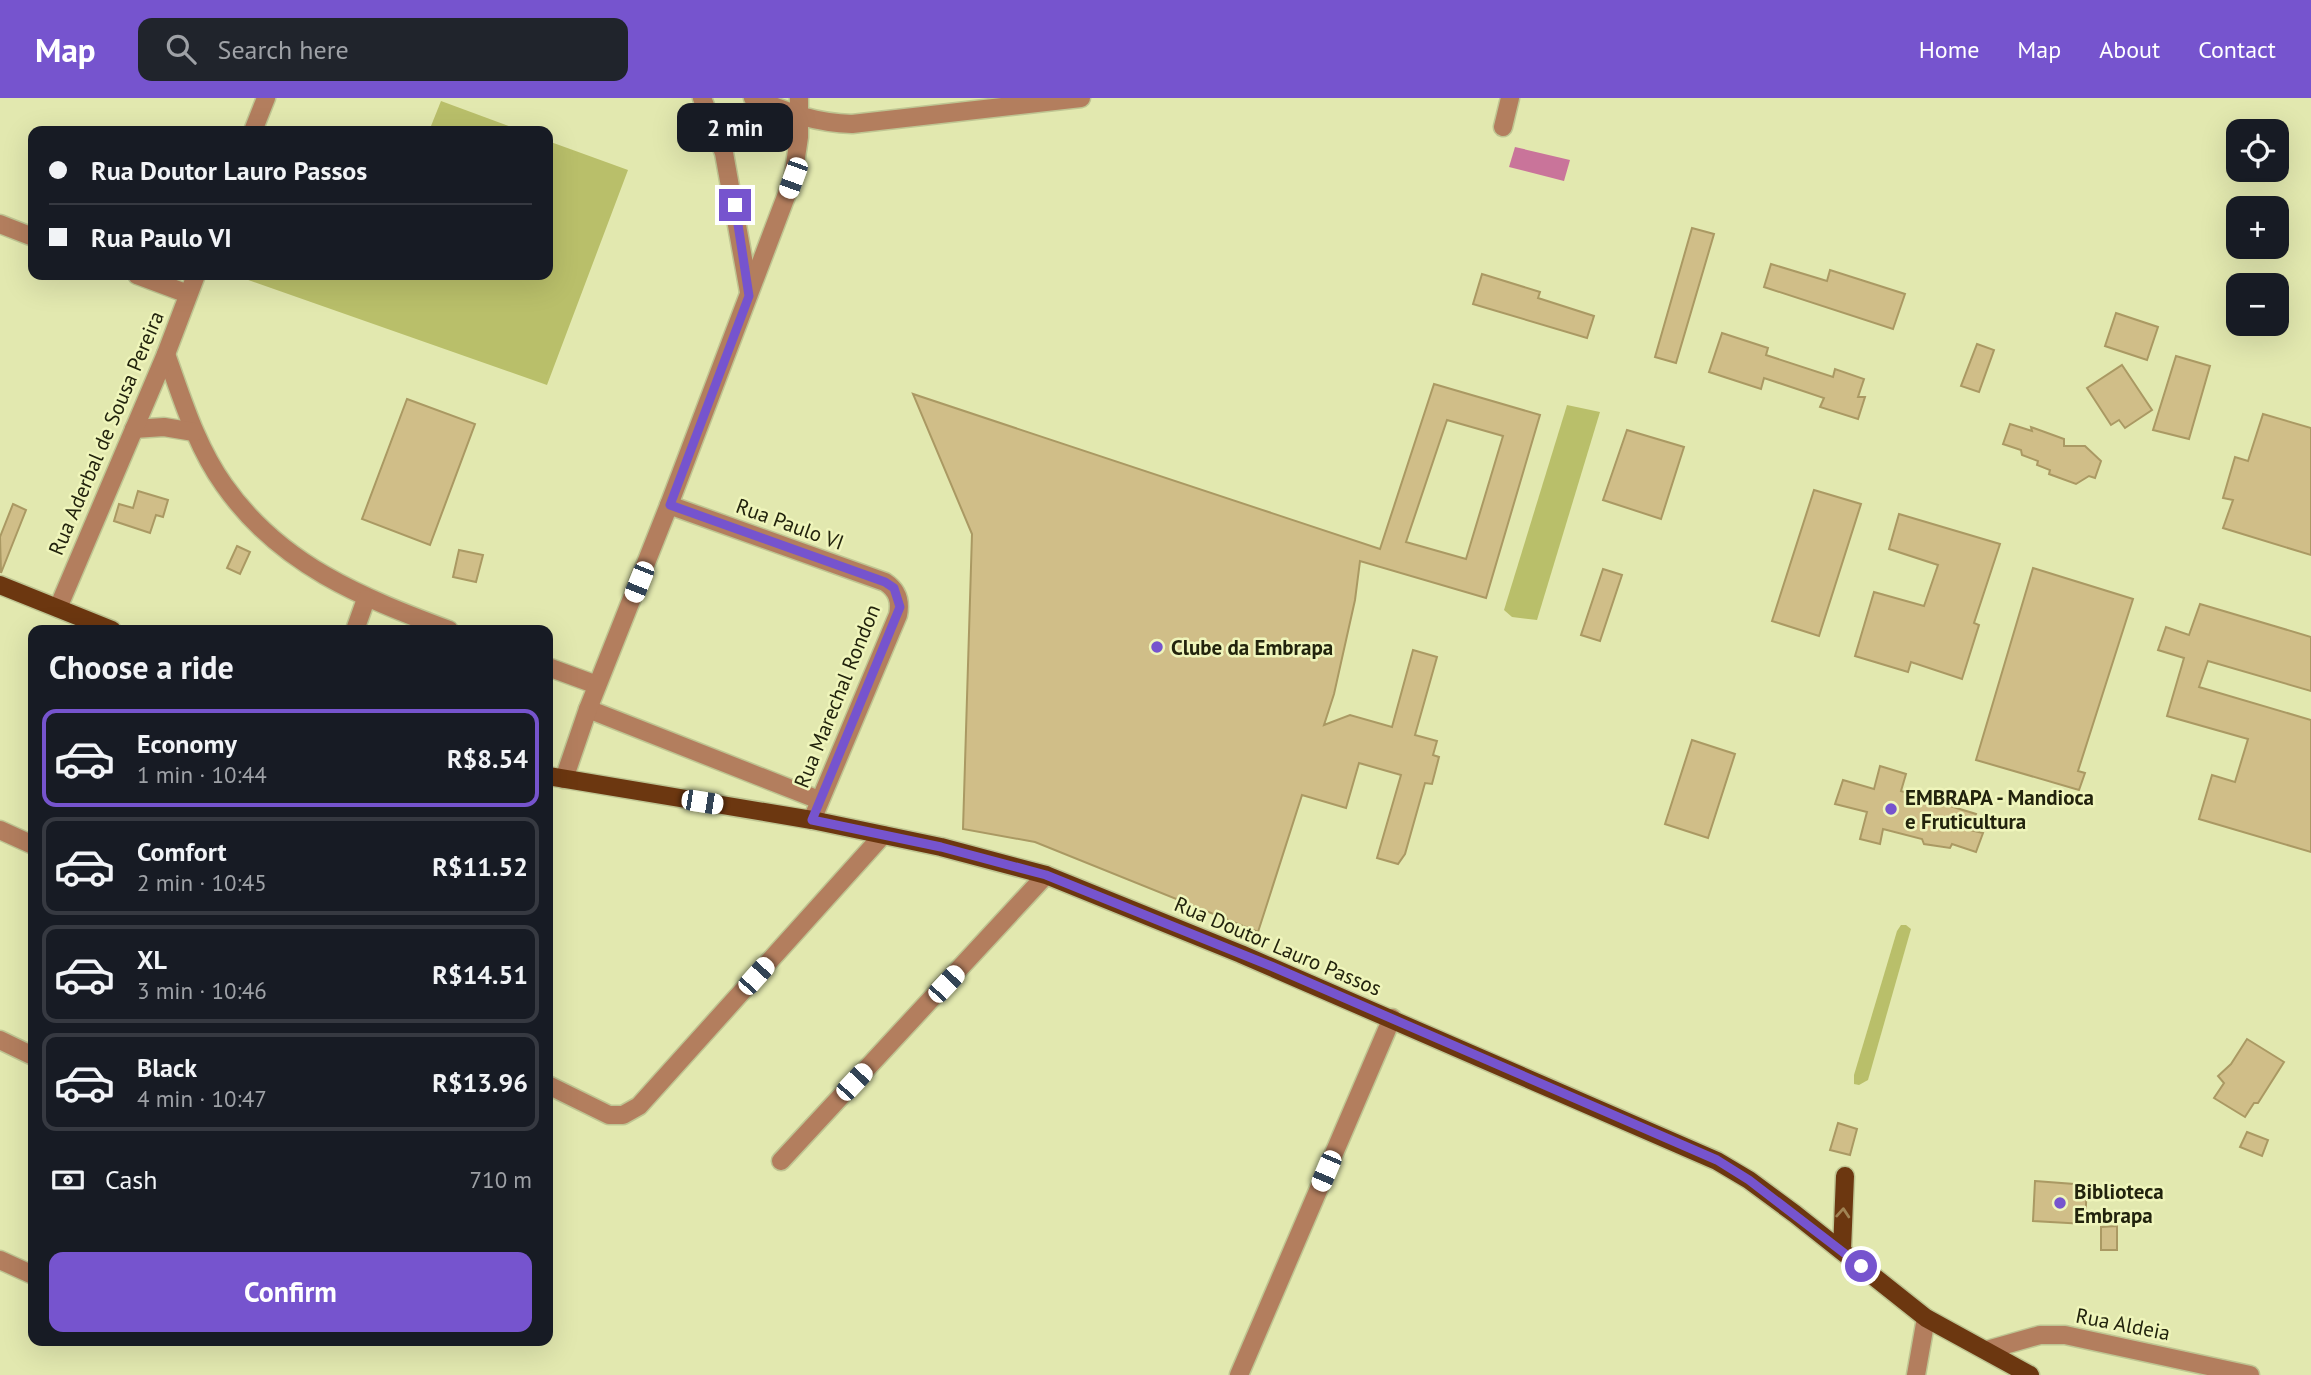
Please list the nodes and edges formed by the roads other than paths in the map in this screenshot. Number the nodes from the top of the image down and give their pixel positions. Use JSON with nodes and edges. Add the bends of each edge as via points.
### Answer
{"nodes":[{"id":1,"x":702,"y":98,"type":"edge"},
{"id":2,"x":753,"y":98,"type":"edge"},
{"id":3,"x":799,"y":98,"type":"edge"},
{"id":4,"x":1081,"y":98,"type":"edge"},
{"id":5,"x":1510,"y":98,"type":"edge"},
{"id":6,"x":262,"y":100,"type":"edge"},
{"id":7,"x":801,"y":117,"type":"junction"},
{"id":8,"x":254,"y":126,"type":"edge"},
{"id":9,"x":1503,"y":127,"type":"dead end"},
{"id":10,"x":0,"y":224,"type":"edge"},
{"id":11,"x":28,"y":235,"type":"edge"},
{"id":12,"x":151,"y":280,"type":"edge"},
{"id":13,"x":194,"y":280,"type":"edge"},
{"id":14,"x":188,"y":293,"type":"junction"},
{"id":15,"x":749,"y":296,"type":"junction"},
{"id":16,"x":166,"y":354,"type":"junction"},
{"id":17,"x":134,"y":429,"type":"junction"},
{"id":18,"x":194,"y":432,"type":"junction"},
{"id":19,"x":670,"y":505,"type":"junction"},
{"id":20,"x":0,"y":585,"type":"edge"},
{"id":21,"x":894,"y":588,"type":"joint"},
{"id":22,"x":366,"y":599,"type":"junction"},
{"id":23,"x":58,"y":608,"type":"junction"},
{"id":24,"x":100,"y":625,"type":"edge"},
{"id":25,"x":357,"y":625,"type":"edge"},
{"id":26,"x":436,"y":625,"type":"edge"},
{"id":27,"x":553,"y":669,"type":"edge"},
{"id":28,"x":597,"y":685,"type":"junction"},
{"id":29,"x":588,"y":709,"type":"junction"},
{"id":30,"x":556,"y":777,"type":"edge"},
{"id":31,"x":820,"y":800,"type":"junction"},
{"id":32,"x":812,"y":820,"type":"junction"},
{"id":33,"x":0,"y":830,"type":"edge"},
{"id":34,"x":883,"y":835,"type":"junction"},
{"id":35,"x":28,"y":843,"type":"edge"},
{"id":36,"x":1046,"y":875,"type":"junction"},
{"id":37,"x":1392,"y":1018,"type":"junction"},
{"id":38,"x":0,"y":1040,"type":"edge"},
{"id":39,"x":28,"y":1054,"type":"edge"},
{"id":40,"x":553,"y":1088,"type":"edge"},
{"id":41,"x":781,"y":1160,"type":"dead end"},
{"id":42,"x":1845,"y":1176,"type":"dead end"},
{"id":43,"x":1842,"y":1250,"type":"junction"},
{"id":44,"x":0,"y":1260,"type":"edge"},
{"id":45,"x":28,"y":1273,"type":"edge"},
{"id":46,"x":1926,"y":1318,"type":"junction"},
{"id":47,"x":1987,"y":1350,"type":"junction"},
{"id":48,"x":1239,"y":1375,"type":"edge"},
{"id":49,"x":1916,"y":1375,"type":"edge"},
{"id":50,"x":2030,"y":1375,"type":"edge"},
{"id":51,"x":2250,"y":1375,"type":"edge"}],
"edges":[{"from":1,"to":15,"type":"street","via":[[729,173]]},
{"from":2,"to":7,"type":"street"},
{"from":3,"to":7,"type":"street"},
{"from":4,"to":7,"type":"street","via":[[852,124]]},
{"from":5,"to":9,"type":"street"},
{"from":6,"to":8,"type":"street"},
{"from":7,"to":15,"type":"street","via":[[793,178]]},
{"from":10,"to":11,"type":"street"},
{"from":12,"to":14,"type":"street"},
{"from":13,"to":14,"type":"street","name":"Rua Aderbal de Sousa Pereira"},
{"from":14,"to":16,"type":"street","name":"Rua Aderbal de Sousa Pereira"},
{"from":15,"to":19,"type":"street"},
{"from":16,"to":17,"type":"street","name":"Rua Aderbal de Sousa Pereira"},
{"from":16,"to":18,"type":"street"},
{"from":17,"to":18,"type":"street"},
{"from":17,"to":23,"type":"street","name":"Rua Aderbal de Sousa Pereira"},
{"from":18,"to":22,"type":"street","via":[[248,517],[304,563]]},
{"from":19,"to":21,"type":"street","name":"Rua Paulo VI"},
{"from":19,"to":28,"type":"street"},
{"from":20,"to":23,"type":"main road"},
{"from":21,"to":31,"type":"street","name":"Rua Marechal Rondon","via":[[898,615]]},
{"from":22,"to":25,"type":"street"},
{"from":22,"to":26,"type":"street"},
{"from":23,"to":24,"type":"main road"},
{"from":27,"to":28,"type":"street"},
{"from":28,"to":29,"type":"street"},
{"from":29,"to":30,"type":"street"},
{"from":29,"to":31,"type":"street"},
{"from":30,"to":32,"type":"main road","name":"Rua Doutor Lauro Passos"},
{"from":31,"to":32,"type":"street","name":"Rua Marechal Rondon"},
{"from":32,"to":34,"type":"main road","name":"Rua Doutor Lauro Passos"},
{"from":33,"to":35,"type":"street"},
{"from":34,"to":36,"type":"main road","name":"Rua Doutor Lauro Passos"},
{"from":34,"to":40,"type":"street","via":[[639,1106],[623,1115],[609,1115]]},
{"from":36,"to":37,"type":"main road","name":"Rua Doutor Lauro Passos"},
{"from":36,"to":41,"type":"street"},
{"from":37,"to":43,"type":"main road","name":"Rua Doutor Lauro Passos","via":[[1717,1160]]},
{"from":37,"to":48,"type":"street"},
{"from":38,"to":39,"type":"street"},
{"from":43,"to":42,"type":"main road","one_way":true},
{"from":43,"to":46,"type":"main road","name":"Rua Doutor Lauro Passos"},
{"from":44,"to":45,"type":"street"},
{"from":46,"to":47,"type":"main road","name":"Rua Doutor Lauro Passos"},
{"from":46,"to":49,"type":"street"},
{"from":47,"to":50,"type":"main road","name":"Rua Doutor Lauro Passos"},
{"from":47,"to":51,"type":"street","name":"Rua Aldeia","via":[[2040,1335],[2065,1335]]}]}
